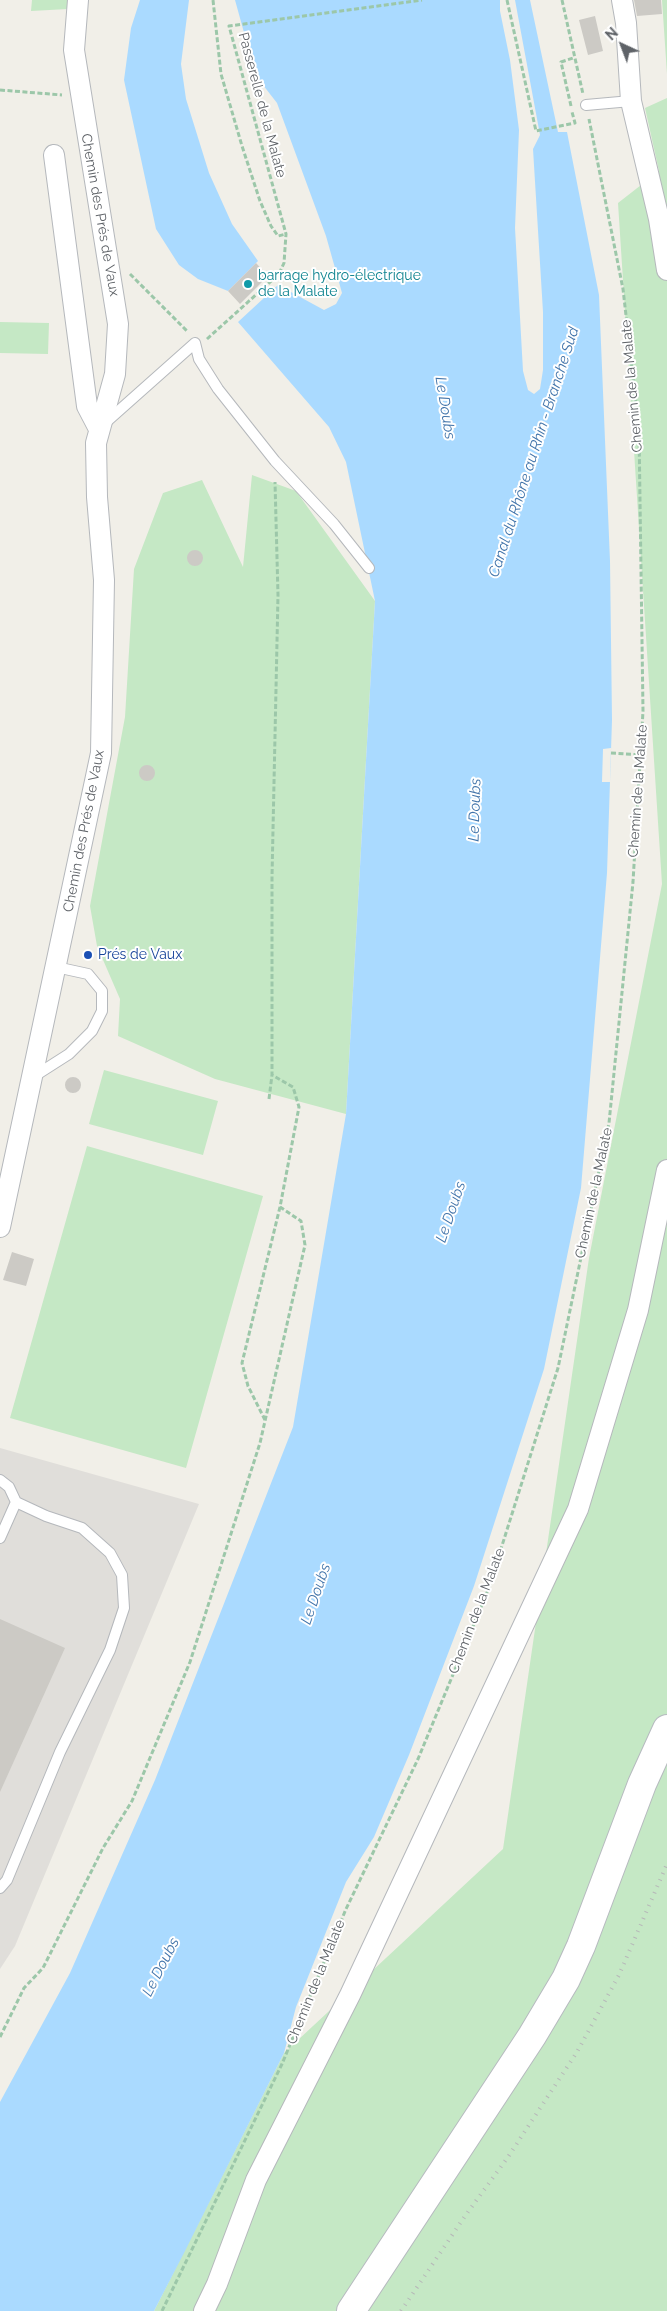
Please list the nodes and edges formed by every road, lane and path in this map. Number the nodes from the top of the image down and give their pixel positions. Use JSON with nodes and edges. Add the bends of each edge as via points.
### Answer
{"nodes":[{"id":1,"x":78,"y":0,"type":"edge"},
{"id":2,"x":213,"y":0,"type":"edge"},
{"id":3,"x":422,"y":0,"type":"edge"},
{"id":4,"x":507,"y":0,"type":"edge"},
{"id":5,"x":562,"y":0,"type":"edge"},
{"id":6,"x":622,"y":0,"type":"edge"},
{"id":7,"x":573,"y":58,"type":"junction"},
{"id":8,"x":0,"y":90,"type":"edge"},
{"id":9,"x":80,"y":97,"type":"junction"},
{"id":10,"x":631,"y":101,"type":"junction"},
{"id":11,"x":586,"y":105,"type":"junction"},
{"id":12,"x":54,"y":155,"type":"dead end"},
{"id":13,"x":286,"y":234,"type":"junction"},
{"id":14,"x":106,"y":250,"type":"junction"},
{"id":15,"x":667,"y":270,"type":"edge"},
{"id":16,"x":195,"y":343,"type":"junction"},
{"id":17,"x":100,"y":429,"type":"junction"},
{"id":18,"x":275,"y":461,"type":"junction"},
{"id":19,"x":369,"y":568,"type":"dead end"},
{"id":20,"x":611,"y":753,"type":"dead end"},
{"id":21,"x":640,"y":755,"type":"junction"},
{"id":22,"x":56,"y":967,"type":"junction"},
{"id":23,"x":272,"y":1075,"type":"junction"},
{"id":24,"x":32,"y":1078,"type":"junction"},
{"id":25,"x":269,"y":1099,"type":"dead end"},
{"id":26,"x":667,"y":1170,"type":"edge"},
{"id":27,"x":280,"y":1207,"type":"junction"},
{"id":28,"x":0,"y":1227,"type":"edge"},
{"id":29,"x":266,"y":1420,"type":"junction"},
{"id":30,"x":0,"y":1480,"type":"edge"},
{"id":31,"x":16,"y":1502,"type":"junction"},
{"id":32,"x":0,"y":1538,"type":"edge"},
{"id":33,"x":667,"y":1728,"type":"edge"},
{"id":34,"x":0,"y":1888,"type":"edge"},
{"id":35,"x":0,"y":2037,"type":"edge"},
{"id":36,"x":162,"y":2311,"type":"edge"},
{"id":37,"x":204,"y":2311,"type":"edge"},
{"id":38,"x":351,"y":2311,"type":"edge"}],
"edges":[{"from":1,"to":9,"type":"street","name":"Chemin des Prés de Vaux","via":[[74,50]]},
{"from":2,"to":13,"type":"path","via":[[221,74],[242,146],[271,226],[278,236]]},
{"from":3,"to":13,"type":"path","name":"Passerelle de la Malate","via":[[229,26]]},
{"from":4,"to":7,"type":"path","via":[[536,131],[575,123],[561,62]]},
{"from":5,"to":7,"type":"path","name":"Chemin de la Malate"},
{"from":6,"to":10,"type":"street"},
{"from":7,"to":11,"type":"path","name":"Chemin de la Malate"},
{"from":8,"to":9,"type":"path"},
{"from":9,"to":14,"type":"street","name":"Chemin des Prés de Vaux"},
{"from":10,"to":11,"type":"lane"},
{"from":10,"to":15,"type":"street","via":[[659,219]]},
{"from":11,"to":21,"type":"path","name":"Chemin de la Malate","via":[[623,289],[639,430],[643,711]]},
{"from":12,"to":17,"type":"street","via":[[87,406]]},
{"from":13,"to":16,"type":"path","via":[[284,263],[279,274],[209,338]]},
{"from":14,"to":16,"type":"path","via":[[186,329]]},
{"from":14,"to":17,"type":"street","name":"Chemin des Prés de Vaux","via":[[118,324],[115,374]]},
{"from":16,"to":17,"type":"lane"},
{"from":16,"to":18,"type":"lane","via":[[199,359],[218,390]]},
{"from":17,"to":22,"type":"street","name":"Chemin des Prés de Vaux","via":[[96,443],[104,580],[101,753]]},
{"from":18,"to":19,"type":"lane","via":[[334,524]]},
{"from":18,"to":23,"type":"path","via":[[278,594]]},
{"from":20,"to":21,"type":"path"},
{"from":21,"to":36,"type":"path","name":"Chemin de la Malate","via":[[633,882],[609,1123],[558,1368],[488,1590],[418,1759],[346,1909],[282,2064]]},
{"from":22,"to":24,"type":"street","name":"Chemin des Prés de Vaux"},
{"from":22,"to":24,"type":"lane","via":[[88,974],[102,991],[102,1011],[92,1031],[68,1054]]},
{"from":23,"to":25,"type":"path"},
{"from":23,"to":27,"type":"path","via":[[293,1087],[299,1107]]},
{"from":24,"to":28,"type":"street","name":"Chemin des Prés de Vaux"},
{"from":26,"to":37,"type":"street","via":[[638,1310],[578,1509],[350,1995],[256,2180]]},
{"from":27,"to":29,"type":"path","via":[[242,1364],[248,1386]]},
{"from":27,"to":29,"type":"path","via":[[301,1221],[305,1245]]},
{"from":29,"to":35,"type":"path","via":[[190,1662],[132,1801],[103,1848],[42,1968],[24,1988]]},
{"from":30,"to":31,"type":"lane","via":[[9,1487]]},
{"from":31,"to":32,"type":"lane"},
{"from":31,"to":34,"type":"lane","via":[[82,1528],[110,1553],[122,1575],[124,1608],[110,1650],[60,1752],[8,1880]]},
{"from":33,"to":38,"type":"main road","via":[[566,1979]]}]}
